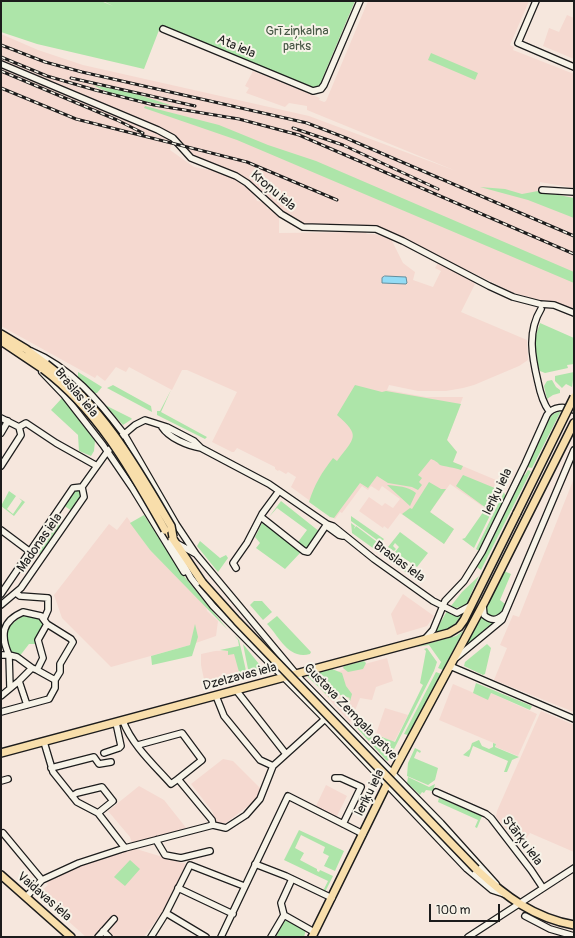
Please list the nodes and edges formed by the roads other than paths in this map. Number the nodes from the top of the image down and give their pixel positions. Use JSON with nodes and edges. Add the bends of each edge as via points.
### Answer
{"nodes":[{"id":1,"x":360,"y":1,"type":"edge"},
{"id":2,"x":536,"y":1,"type":"edge"},
{"id":3,"x":163,"y":29,"type":"dead end"},
{"id":4,"x":1,"y":64,"type":"edge"},
{"id":5,"x":574,"y":67,"type":"edge"},
{"id":6,"x":542,"y":190,"type":"dead end"},
{"id":7,"x":574,"y":192,"type":"edge"},
{"id":8,"x":540,"y":306,"type":"junction"},
{"id":9,"x":574,"y":313,"type":"edge"},
{"id":10,"x":1,"y":334,"type":"edge"},
{"id":11,"x":2,"y":344,"type":"edge"},
{"id":12,"x":26,"y":349,"type":"junction"},
{"id":13,"x":32,"y":361,"type":"junction"},
{"id":14,"x":44,"y":366,"type":"junction"},
{"id":15,"x":574,"y":397,"type":"edge"},
{"id":16,"x":574,"y":410,"type":"edge"},
{"id":17,"x":549,"y":411,"type":"junction"},
{"id":18,"x":1,"y":418,"type":"edge"},
{"id":19,"x":8,"y":421,"type":"junction"},
{"id":20,"x":574,"y":422,"type":"edge"},
{"id":21,"x":19,"y":427,"type":"junction"},
{"id":22,"x":1,"y":433,"type":"edge"},
{"id":23,"x":124,"y":434,"type":"junction"},
{"id":24,"x":574,"y":450,"type":"edge"},
{"id":25,"x":107,"y":452,"type":"junction"},
{"id":26,"x":1,"y":466,"type":"edge"},
{"id":27,"x":97,"y":466,"type":"junction"},
{"id":28,"x":82,"y":487,"type":"junction"},
{"id":29,"x":279,"y":491,"type":"junction"},
{"id":30,"x":261,"y":517,"type":"junction"},
{"id":31,"x":327,"y":524,"type":"junction"},
{"id":32,"x":1,"y":530,"type":"edge"},
{"id":33,"x":166,"y":530,"type":"junction"},
{"id":34,"x":173,"y":537,"type":"junction"},
{"id":35,"x":178,"y":544,"type":"junction"},
{"id":36,"x":29,"y":551,"type":"junction"},
{"id":37,"x":196,"y":554,"type":"junction"},
{"id":38,"x":236,"y":568,"type":"dead end"},
{"id":39,"x":201,"y":592,"type":"junction"},
{"id":40,"x":16,"y":593,"type":"junction"},
{"id":41,"x":1,"y":594,"type":"edge"},
{"id":42,"x":485,"y":601,"type":"junction"},
{"id":43,"x":1,"y":605,"type":"edge"},
{"id":44,"x":442,"y":605,"type":"junction"},
{"id":45,"x":471,"y":606,"type":"junction"},
{"id":46,"x":504,"y":614,"type":"junction"},
{"id":47,"x":44,"y":619,"type":"junction"},
{"id":48,"x":47,"y":624,"type":"junction"},
{"id":49,"x":423,"y":640,"type":"junction"},
{"id":50,"x":270,"y":643,"type":"junction"},
{"id":51,"x":1,"y":655,"type":"edge"},
{"id":52,"x":9,"y":655,"type":"junction"},
{"id":53,"x":261,"y":655,"type":"junction"},
{"id":54,"x":451,"y":663,"type":"junction"},
{"id":55,"x":35,"y":669,"type":"junction"},
{"id":56,"x":297,"y":675,"type":"junction"},
{"id":57,"x":285,"y":678,"type":"junction"},
{"id":58,"x":55,"y":680,"type":"junction"},
{"id":59,"x":19,"y":681,"type":"junction"},
{"id":60,"x":10,"y":688,"type":"junction"},
{"id":61,"x":236,"y":690,"type":"junction"},
{"id":62,"x":1,"y":696,"type":"edge"},
{"id":63,"x":216,"y":696,"type":"junction"},
{"id":64,"x":27,"y":705,"type":"junction"},
{"id":65,"x":1,"y":712,"type":"edge"},
{"id":66,"x":325,"y":720,"type":"junction"},
{"id":67,"x":574,"y":720,"type":"edge"},
{"id":68,"x":119,"y":722,"type":"junction"},
{"id":69,"x":44,"y":742,"type":"junction"},
{"id":70,"x":138,"y":744,"type":"junction"},
{"id":71,"x":1,"y":753,"type":"edge"},
{"id":72,"x":104,"y":753,"type":"dead end"},
{"id":73,"x":286,"y":754,"type":"junction"},
{"id":74,"x":111,"y":762,"type":"dead end"},
{"id":75,"x":273,"y":766,"type":"junction"},
{"id":76,"x":51,"y":768,"type":"junction"},
{"id":77,"x":392,"y":774,"type":"junction"},
{"id":78,"x":335,"y":778,"type":"dead end"},
{"id":79,"x":8,"y":779,"type":"dead end"},
{"id":80,"x":178,"y":779,"type":"junction"},
{"id":81,"x":1,"y":781,"type":"edge"},
{"id":82,"x":387,"y":785,"type":"junction"},
{"id":83,"x":436,"y":792,"type":"dead end"},
{"id":84,"x":72,"y":796,"type":"junction"},
{"id":85,"x":414,"y":796,"type":"junction"},
{"id":86,"x":406,"y":805,"type":"junction"},
{"id":87,"x":98,"y":813,"type":"junction"},
{"id":88,"x":343,"y":824,"type":"junction"},
{"id":89,"x":213,"y":825,"type":"junction"},
{"id":90,"x":3,"y":833,"type":"dead end"},
{"id":91,"x":363,"y":834,"type":"junction"},
{"id":92,"x":156,"y":840,"type":"junction"},
{"id":93,"x":126,"y":848,"type":"junction"},
{"id":94,"x":210,"y":851,"type":"dead end"},
{"id":95,"x":254,"y":864,"type":"junction"},
{"id":96,"x":574,"y":868,"type":"edge"},
{"id":97,"x":1,"y":875,"type":"edge"},
{"id":98,"x":292,"y":879,"type":"junction"},
{"id":99,"x":42,"y":880,"type":"junction"},
{"id":100,"x":244,"y":886,"type":"junction"},
{"id":101,"x":178,"y":888,"type":"junction"},
{"id":102,"x":542,"y":888,"type":"junction"},
{"id":103,"x":504,"y":894,"type":"junction"},
{"id":104,"x":26,"y":897,"type":"junction"},
{"id":105,"x":332,"y":898,"type":"junction"},
{"id":106,"x":518,"y":904,"type":"junction"},
{"id":107,"x":166,"y":913,"type":"junction"},
{"id":108,"x":233,"y":914,"type":"junction"},
{"id":109,"x":284,"y":915,"type":"junction"},
{"id":110,"x":524,"y":916,"type":"dead end"},
{"id":111,"x":114,"y":919,"type":"dead end"},
{"id":112,"x":574,"y":924,"type":"edge"},
{"id":113,"x":103,"y":931,"type":"junction"},
{"id":114,"x":313,"y":935,"type":"edge"},
{"id":115,"x":574,"y":936,"type":"edge"},
{"id":116,"x":71,"y":937,"type":"edge"},
{"id":117,"x":98,"y":937,"type":"edge"},
{"id":118,"x":109,"y":937,"type":"edge"},
{"id":119,"x":151,"y":937,"type":"edge"},
{"id":120,"x":206,"y":937,"type":"edge"},
{"id":121,"x":221,"y":937,"type":"edge"},
{"id":122,"x":271,"y":937,"type":"edge"},
{"id":123,"x":468,"y":937,"type":"edge"}],
"edges":[{"from":1,"to":3,"type":"street","name":"Ata iela","via":[[324,85],[317,91]]},
{"from":2,"to":5,"type":"street","via":[[518,43]]},
{"from":4,"to":8,"type":"street","name":"Kroņu iela","via":[[173,138],[191,158],[247,182],[281,214],[303,227],[376,229],[488,286]]},
{"from":6,"to":7,"type":"street"},
{"from":8,"to":9,"type":"street","name":"Kroņu iela","via":[[554,305]]},
{"from":8,"to":17,"type":"street","via":[[541,314],[531,340],[532,359]]},
{"from":10,"to":12,"type":"main road","name":"Braslas iela"},
{"from":11,"to":13,"type":"main road","name":"Braslas iela"},
{"from":12,"to":14,"type":"main road","name":"Gustava Zemgala gatve"},
{"from":12,"to":23,"type":"street","name":"Braslas iela","via":[[46,357],[70,374]]},
{"from":13,"to":14,"type":"main road","name":"Gustava Zemgala gatve"},
{"from":13,"to":25,"type":"street","name":"Braslas iela","via":[[64,395]]},
{"from":14,"to":33,"type":"main road","name":"Gustava Zemgala gatve","bridge":true,"via":[[102,427]]},
{"from":14,"to":34,"type":"main road","name":"Gustava Zemgala gatve","bridge":true,"via":[[86,399],[110,428],[171,526]]},
{"from":15,"to":45,"type":"main road","name":"Ieriķu iela","bridge":true},
{"from":16,"to":17,"type":"street","via":[[559,408]]},
{"from":17,"to":44,"type":"street","name":"Ieriķu iela","via":[[482,552],[464,581]]},
{"from":18,"to":19,"type":"street"},
{"from":19,"to":21,"type":"street"},
{"from":19,"to":22,"type":"street"},
{"from":20,"to":42,"type":"main road","name":"Ieriķu iela"},
{"from":21,"to":26,"type":"street","via":[[21,435]]},
{"from":21,"to":27,"type":"street","via":[[26,423]]},
{"from":23,"to":25,"type":"street","name":"Braslas iela"},
{"from":23,"to":29,"type":"street","name":"Braslas iela","via":[[146,420],[167,427]]},
{"from":23,"to":37,"type":"street","name":"Gustava Zemgala gatve"},
{"from":24,"to":46,"type":"street","name":"Ieriķu iela"},
{"from":25,"to":27,"type":"street","name":"Madonas iela"},
{"from":25,"to":39,"type":"street","name":"Gustava Zemgala gatve","via":[[176,560]]},
{"from":27,"to":28,"type":"street","name":"Madonas iela"},
{"from":28,"to":36,"type":"street","name":"Madonas iela","via":[[73,488]]},
{"from":28,"to":40,"type":"street","name":"Madonas iela","via":[[85,492],[84,498]]},
{"from":29,"to":30,"type":"street"},
{"from":29,"to":31,"type":"street","name":"Braslas iela"},
{"from":30,"to":31,"type":"street","via":[[305,552],[308,552]]},
{"from":30,"to":38,"type":"street","via":[[233,563]]},
{"from":31,"to":44,"type":"street","name":"Braslas iela","via":[[342,532],[343,536],[427,597]]},
{"from":32,"to":36,"type":"street"},
{"from":33,"to":34,"type":"main road","name":"Gustava Zemgala gatve","bridge":true},
{"from":33,"to":39,"type":"street","name":"Gustava Zemgala gatve"},
{"from":34,"to":35,"type":"main road","name":"Gustava Zemgala gatve"},
{"from":35,"to":37,"type":"street","name":"Gustava Zemgala gatve"},
{"from":35,"to":103,"type":"main road","name":"Gustava Zemgala gatve","bridge":true,"via":[[202,582],[237,621],[476,869]]},
{"from":36,"to":41,"type":"street","name":"Madonas iela"},
{"from":37,"to":50,"type":"street","name":"Gustava Zemgala gatve"},
{"from":39,"to":53,"type":"street","name":"Gustava Zemgala gatve"},
{"from":40,"to":43,"type":"street","name":"Madonas iela"},
{"from":40,"to":47,"type":"street","via":[[20,596],[48,598],[48,610]]},
{"from":42,"to":46,"type":"street","via":[[483,611],[487,618],[492,620]]},
{"from":42,"to":54,"type":"main road","name":"Ieriķu iela"},
{"from":44,"to":45,"type":"street","name":"Braslas iela","via":[[457,613]]},
{"from":44,"to":49,"type":"street","name":"Ieriķu iela","via":[[433,630]]},
{"from":45,"to":49,"type":"main road","name":"Dzelzavas iela","via":[[457,628],[440,637]]},
{"from":46,"to":54,"type":"street","name":"Ieriķu iela","via":[[497,626]]},
{"from":47,"to":48,"type":"street"},
{"from":47,"to":52,"type":"street","via":[[33,613],[23,612],[12,618],[4,627],[3,636],[4,646]]},
{"from":48,"to":55,"type":"street","via":[[38,640],[43,658]]},
{"from":48,"to":58,"type":"street","via":[[73,642],[60,664],[60,672]]},
{"from":49,"to":56,"type":"main road","name":"Dzelzavas iela"},
{"from":50,"to":53,"type":"street","via":[[270,651]]},
{"from":50,"to":56,"type":"street","name":"Gustava Zemgala gatve"},
{"from":51,"to":52,"type":"street"},
{"from":52,"to":55,"type":"street","via":[[17,657]]},
{"from":52,"to":60,"type":"street"},
{"from":53,"to":57,"type":"street","name":"Gustava Zemgala gatve"},
{"from":54,"to":67,"type":"street"},
{"from":54,"to":77,"type":"main road","name":"Ieriķu iela"},
{"from":55,"to":58,"type":"street"},
{"from":55,"to":59,"type":"street"},
{"from":56,"to":57,"type":"main road","name":"Dzelzavas iela"},
{"from":56,"to":77,"type":"street","name":"Gustava Zemgala gatve"},
{"from":57,"to":61,"type":"main road","name":"Dzelzavas iela"},
{"from":57,"to":66,"type":"street","name":"Gustava Zemgala gatve"},
{"from":58,"to":64,"type":"street","via":[[55,688],[49,699]]},
{"from":59,"to":60,"type":"street"},
{"from":59,"to":64,"type":"street"},
{"from":60,"to":62,"type":"street"},
{"from":61,"to":63,"type":"main road","name":"Dzelzavas iela"},
{"from":61,"to":73,"type":"street"},
{"from":63,"to":68,"type":"main road","name":"Dzelzavas iela"},
{"from":63,"to":75,"type":"street","via":[[224,716],[260,760]]},
{"from":64,"to":65,"type":"street"},
{"from":66,"to":73,"type":"street"},
{"from":66,"to":82,"type":"street","name":"Gustava Zemgala gatve"},
{"from":68,"to":69,"type":"main road","name":"Dzelzavas iela"},
{"from":68,"to":70,"type":"street"},
{"from":68,"to":72,"type":"street","via":[[121,746]]},
{"from":69,"to":71,"type":"main road","name":"Dzelzavas iela"},
{"from":69,"to":76,"type":"street"},
{"from":70,"to":80,"type":"street","via":[[171,784]]},
{"from":70,"to":80,"type":"street","via":[[182,733],[202,760]]},
{"from":73,"to":75,"type":"street"},
{"from":74,"to":76,"type":"street","via":[[100,764],[94,757]]},
{"from":75,"to":89,"type":"street","via":[[263,795],[254,808],[226,828]]},
{"from":76,"to":84,"type":"street"},
{"from":77,"to":82,"type":"main road","name":"Ieriķu iela"},
{"from":77,"to":85,"type":"street","name":"Gustava Zemgala gatve"},
{"from":78,"to":88,"type":"street","via":[[361,787]]},
{"from":79,"to":81,"type":"street"},
{"from":80,"to":89,"type":"street","via":[[212,820]]},
{"from":82,"to":86,"type":"street","name":"Gustava Zemgala gatve"},
{"from":82,"to":91,"type":"main road","name":"Ieriķu iela"},
{"from":83,"to":102,"type":"street","name":"Stārķu iela","via":[[491,818]]},
{"from":84,"to":87,"type":"street","via":[[77,802]]},
{"from":84,"to":87,"type":"street","via":[[102,787],[113,801]]},
{"from":85,"to":86,"type":"street","via":[[408,795],[405,798]]},
{"from":85,"to":103,"type":"street","name":"Gustava Zemgala gatve","via":[[475,859]]},
{"from":86,"to":103,"type":"street","name":"Gustava Zemgala gatve","via":[[467,870],[492,890]]},
{"from":87,"to":93,"type":"street"},
{"from":88,"to":91,"type":"street"},
{"from":88,"to":95,"type":"street","via":[[288,796]]},
{"from":89,"to":92,"type":"street"},
{"from":90,"to":99,"type":"street"},
{"from":91,"to":105,"type":"main road","name":"Ieriķu iela"},
{"from":92,"to":93,"type":"street"},
{"from":92,"to":94,"type":"street","via":[[165,855],[181,858]]},
{"from":93,"to":99,"type":"street","via":[[79,863]]},
{"from":95,"to":98,"type":"street"},
{"from":95,"to":100,"type":"street"},
{"from":96,"to":102,"type":"street"},
{"from":97,"to":104,"type":"main road","name":"Vaidavas iela"},
{"from":98,"to":105,"type":"street"},
{"from":98,"to":109,"type":"street","via":[[282,903]]},
{"from":99,"to":104,"type":"street"},
{"from":100,"to":101,"type":"street","via":[[192,865],[188,866]]},
{"from":100,"to":108,"type":"street"},
{"from":101,"to":107,"type":"street"},
{"from":101,"to":108,"type":"street"},
{"from":102,"to":106,"type":"street"},
{"from":103,"to":106,"type":"main road","name":"Gustava Zemgala gatve"},
{"from":104,"to":116,"type":"main road","name":"Vaidavas iela"},
{"from":105,"to":114,"type":"main road","name":"Ieriķu iela"},
{"from":106,"to":112,"type":"main road","name":"Gustava Zemgala gatve","via":[[543,916]]},
{"from":106,"to":123,"type":"street"},
{"from":107,"to":119,"type":"street"},
{"from":107,"to":120,"type":"street"},
{"from":108,"to":121,"type":"street"},
{"from":109,"to":114,"type":"street"},
{"from":109,"to":122,"type":"street"},
{"from":110,"to":115,"type":"street","via":[[550,929]]},
{"from":111,"to":113,"type":"street"},
{"from":113,"to":117,"type":"street"},
{"from":113,"to":118,"type":"street"}]}
